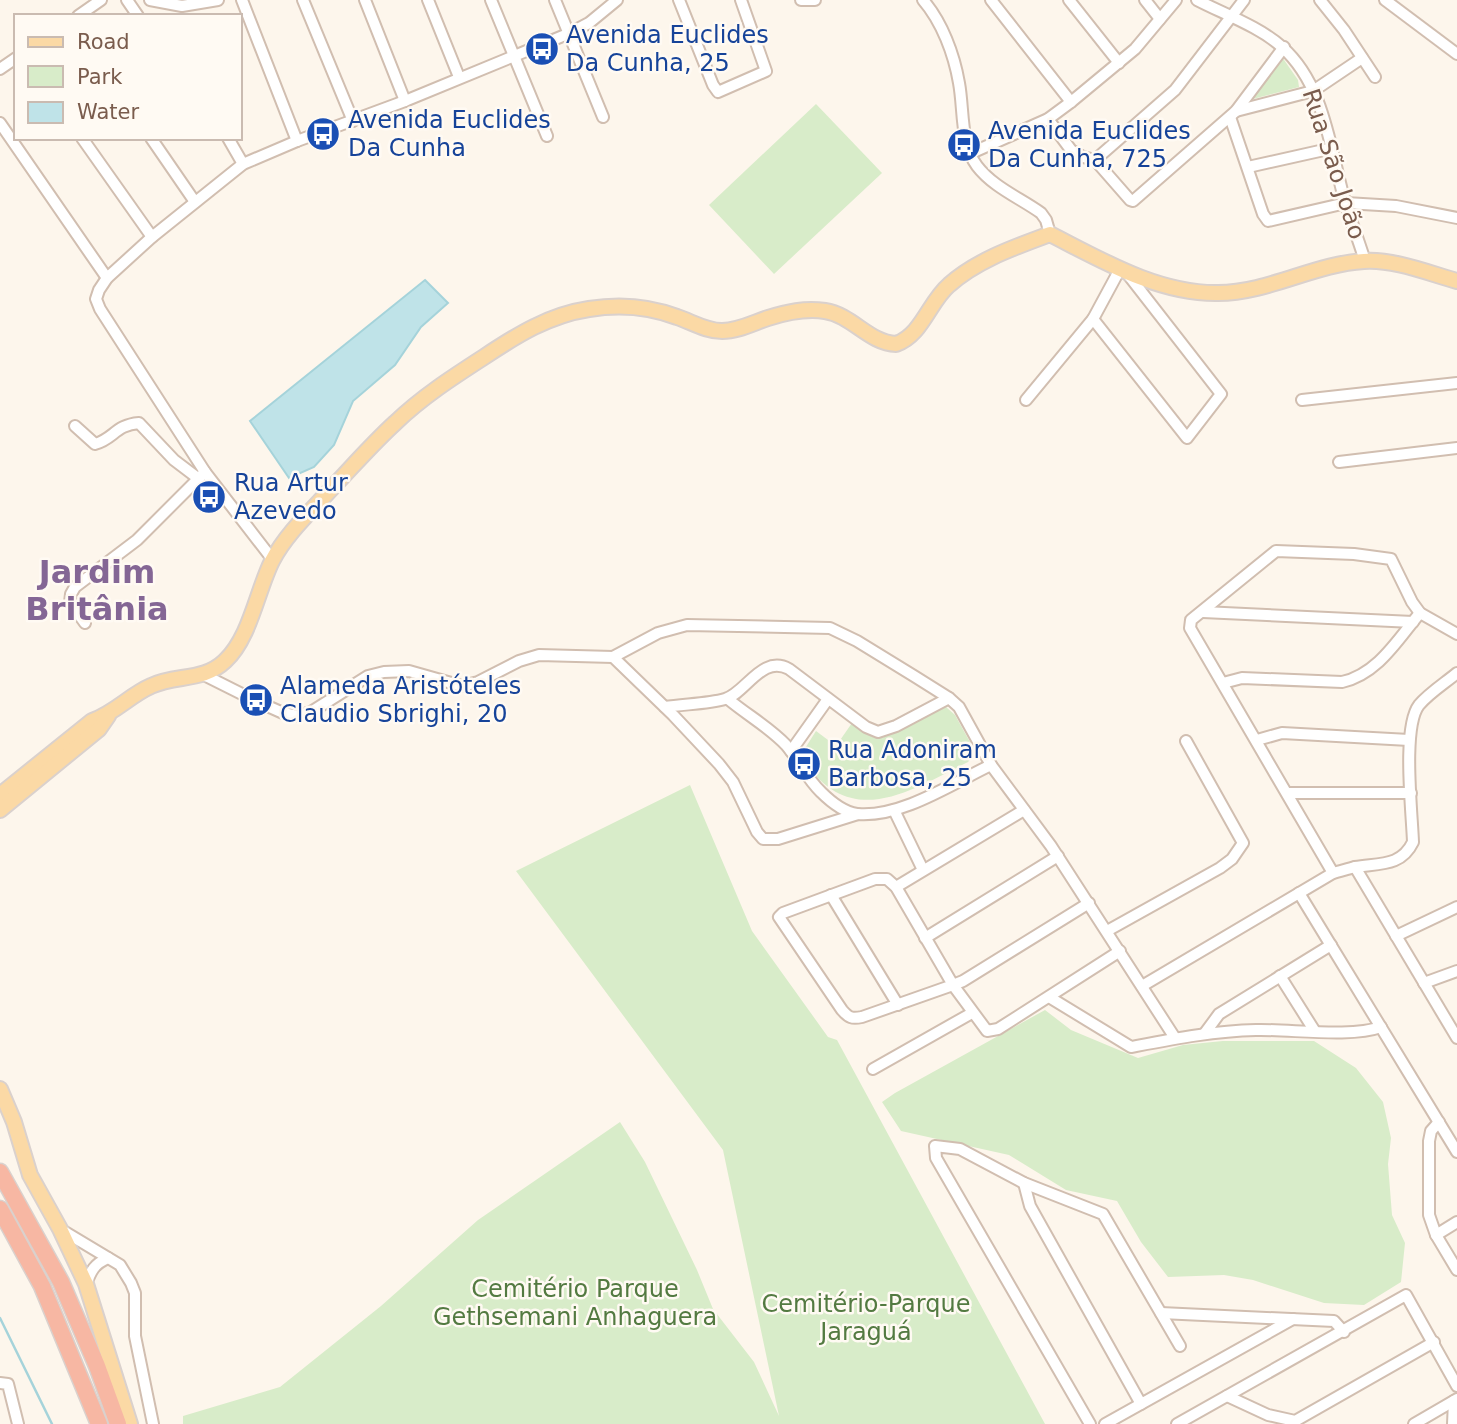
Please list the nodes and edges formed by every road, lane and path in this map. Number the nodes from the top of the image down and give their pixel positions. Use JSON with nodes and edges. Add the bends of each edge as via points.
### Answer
{"nodes":[{"id":1,"x":101,"y":0,"type":"edge"},
{"id":2,"x":150,"y":0,"type":"edge"},
{"id":3,"x":218,"y":0,"type":"edge"},
{"id":4,"x":242,"y":0,"type":"edge"},
{"id":5,"x":303,"y":0,"type":"edge"},
{"id":6,"x":365,"y":0,"type":"edge"},
{"id":7,"x":428,"y":0,"type":"edge"},
{"id":8,"x":491,"y":0,"type":"edge"},
{"id":9,"x":555,"y":0,"type":"edge"},
{"id":10,"x":617,"y":0,"type":"edge"},
{"id":11,"x":679,"y":0,"type":"edge"},
{"id":12,"x":741,"y":0,"type":"edge"},
{"id":13,"x":802,"y":0,"type":"edge"},
{"id":14,"x":815,"y":0,"type":"edge"},
{"id":15,"x":923,"y":0,"type":"edge"},
{"id":16,"x":991,"y":0,"type":"edge"},
{"id":17,"x":1069,"y":0,"type":"edge"},
{"id":18,"x":1145,"y":0,"type":"edge"},
{"id":19,"x":1176,"y":0,"type":"edge"},
{"id":20,"x":1197,"y":0,"type":"edge"},
{"id":21,"x":1244,"y":0,"type":"edge"},
{"id":22,"x":1320,"y":0,"type":"edge"},
{"id":23,"x":1385,"y":0,"type":"edge"},
{"id":24,"x":1398,"y":4,"type":"edge"},
{"id":25,"x":184,"y":11,"type":"edge"},
{"id":26,"x":81,"y":14,"type":"edge"},
{"id":27,"x":1231,"y":18,"type":"junction"},
{"id":28,"x":1160,"y":19,"type":"junction"},
{"id":29,"x":570,"y":33,"type":"junction"},
{"id":30,"x":1284,"y":47,"type":"junction"},
{"id":31,"x":1457,"y":54,"type":"edge"},
{"id":32,"x":513,"y":55,"type":"junction"},
{"id":33,"x":1362,"y":58,"type":"junction"},
{"id":34,"x":1119,"y":63,"type":"junction"},
{"id":35,"x":460,"y":77,"type":"junction"},
{"id":36,"x":1375,"y":77,"type":"dead end"},
{"id":37,"x":1313,"y":91,"type":"junction"},
{"id":38,"x":405,"y":101,"type":"junction"},
{"id":39,"x":1071,"y":102,"type":"junction"},
{"id":40,"x":1233,"y":114,"type":"junction"},
{"id":41,"x":603,"y":117,"type":"dead end"},
{"id":42,"x":1048,"y":119,"type":"junction"},
{"id":43,"x":353,"y":121,"type":"junction"},
{"id":44,"x":0,"y":124,"type":"edge"},
{"id":45,"x":547,"y":136,"type":"dead end"},
{"id":46,"x":83,"y":140,"type":"edge"},
{"id":47,"x":152,"y":140,"type":"edge"},
{"id":48,"x":229,"y":140,"type":"edge"},
{"id":49,"x":297,"y":141,"type":"junction"},
{"id":50,"x":1333,"y":148,"type":"junction"},
{"id":51,"x":969,"y":153,"type":"junction"},
{"id":52,"x":1095,"y":160,"type":"junction"},
{"id":53,"x":243,"y":164,"type":"junction"},
{"id":54,"x":1248,"y":167,"type":"junction"},
{"id":55,"x":195,"y":202,"type":"junction"},
{"id":56,"x":1346,"y":203,"type":"junction"},
{"id":57,"x":1457,"y":218,"type":"edge"},
{"id":58,"x":1050,"y":234,"type":"junction"},
{"id":59,"x":152,"y":237,"type":"junction"},
{"id":60,"x":1365,"y":261,"type":"junction"},
{"id":61,"x":1122,"y":269,"type":"junction"},
{"id":62,"x":107,"y":278,"type":"junction"},
{"id":63,"x":1457,"y":281,"type":"edge"},
{"id":64,"x":1093,"y":319,"type":"junction"},
{"id":65,"x":1457,"y":383,"type":"edge"},
{"id":66,"x":1026,"y":400,"type":"dead end"},
{"id":67,"x":1302,"y":400,"type":"dead end"},
{"id":68,"x":75,"y":426,"type":"dead end"},
{"id":69,"x":1457,"y":448,"type":"edge"},
{"id":70,"x":1339,"y":463,"type":"dead end"},
{"id":71,"x":202,"y":475,"type":"junction"},
{"id":72,"x":273,"y":560,"type":"junction"},
{"id":73,"x":1203,"y":612,"type":"junction"},
{"id":74,"x":1417,"y":618,"type":"junction"},
{"id":75,"x":85,"y":623,"type":"dead end"},
{"id":76,"x":1457,"y":634,"type":"edge"},
{"id":77,"x":613,"y":657,"type":"junction"},
{"id":78,"x":1457,"y":673,"type":"edge"},
{"id":79,"x":204,"y":675,"type":"junction"},
{"id":80,"x":1223,"y":683,"type":"junction"},
{"id":81,"x":949,"y":698,"type":"junction"},
{"id":82,"x":728,"y":699,"type":"junction"},
{"id":83,"x":828,"y":699,"type":"junction"},
{"id":84,"x":665,"y":707,"type":"junction"},
{"id":85,"x":108,"y":716,"type":"junction"},
{"id":86,"x":1257,"y":740,"type":"junction"},
{"id":87,"x":1409,"y":740,"type":"junction"},
{"id":88,"x":1186,"y":741,"type":"dead end"},
{"id":89,"x":791,"y":751,"type":"junction"},
{"id":90,"x":991,"y":765,"type":"junction"},
{"id":91,"x":1287,"y":793,"type":"junction"},
{"id":92,"x":1412,"y":793,"type":"junction"},
{"id":93,"x":0,"y":795,"type":"edge"},
{"id":94,"x":0,"y":810,"type":"edge"},
{"id":95,"x":894,"y":810,"type":"junction"},
{"id":96,"x":1024,"y":810,"type":"junction"},
{"id":97,"x":858,"y":814,"type":"junction"},
{"id":98,"x":1058,"y":856,"type":"junction"},
{"id":99,"x":1355,"y":867,"type":"junction"},
{"id":100,"x":923,"y":870,"type":"junction"},
{"id":101,"x":1333,"y":873,"type":"junction"},
{"id":102,"x":896,"y":887,"type":"junction"},
{"id":103,"x":1299,"y":893,"type":"junction"},
{"id":104,"x":831,"y":895,"type":"junction"},
{"id":105,"x":1089,"y":903,"type":"junction"},
{"id":106,"x":1457,"y":906,"type":"edge"},
{"id":107,"x":1107,"y":931,"type":"junction"},
{"id":108,"x":1396,"y":936,"type":"junction"},
{"id":109,"x":925,"y":938,"type":"junction"},
{"id":110,"x":1331,"y":945,"type":"junction"},
{"id":111,"x":1120,"y":951,"type":"junction"},
{"id":112,"x":1457,"y":971,"type":"edge"},
{"id":113,"x":1280,"y":976,"type":"junction"},
{"id":114,"x":1424,"y":983,"type":"junction"},
{"id":115,"x":953,"y":985,"type":"junction"},
{"id":116,"x":1142,"y":986,"type":"junction"},
{"id":117,"x":1049,"y":997,"type":"junction"},
{"id":118,"x":898,"y":1005,"type":"junction"},
{"id":119,"x":972,"y":1013,"type":"junction"},
{"id":120,"x":1381,"y":1027,"type":"junction"},
{"id":121,"x":1314,"y":1030,"type":"junction"},
{"id":122,"x":1205,"y":1033,"type":"junction"},
{"id":123,"x":1456,"y":1036,"type":"edge"},
{"id":124,"x":1175,"y":1038,"type":"junction"},
{"id":125,"x":873,"y":1069,"type":"dead end"},
{"id":126,"x":0,"y":1089,"type":"edge"},
{"id":127,"x":1439,"y":1122,"type":"junction"},
{"id":128,"x":1457,"y":1152,"type":"edge"},
{"id":129,"x":0,"y":1172,"type":"edge"},
{"id":130,"x":1024,"y":1184,"type":"junction"},
{"id":131,"x":0,"y":1209,"type":"edge"},
{"id":132,"x":1457,"y":1222,"type":"edge"},
{"id":133,"x":60,"y":1228,"type":"junction"},
{"id":134,"x":1436,"y":1235,"type":"junction"},
{"id":135,"x":108,"y":1258,"type":"junction"},
{"id":136,"x":1455,"y":1263,"type":"edge"},
{"id":137,"x":86,"y":1284,"type":"junction"},
{"id":138,"x":1161,"y":1313,"type":"junction"},
{"id":139,"x":1293,"y":1319,"type":"junction"},
{"id":140,"x":1344,"y":1332,"type":"junction"},
{"id":141,"x":1434,"y":1342,"type":"junction"},
{"id":142,"x":1180,"y":1346,"type":"dead end"},
{"id":143,"x":0,"y":1383,"type":"edge"},
{"id":144,"x":1457,"y":1386,"type":"edge"},
{"id":145,"x":1227,"y":1396,"type":"junction"},
{"id":146,"x":1455,"y":1400,"type":"edge"},
{"id":147,"x":1141,"y":1404,"type":"junction"},
{"id":148,"x":18,"y":1424,"type":"edge"},
{"id":149,"x":99,"y":1424,"type":"edge"},
{"id":150,"x":118,"y":1424,"type":"edge"},
{"id":151,"x":130,"y":1424,"type":"edge"},
{"id":152,"x":153,"y":1424,"type":"edge"},
{"id":153,"x":1090,"y":1424,"type":"edge"},
{"id":154,"x":1105,"y":1424,"type":"edge"},
{"id":155,"x":1177,"y":1424,"type":"edge"},
{"id":156,"x":1414,"y":1424,"type":"edge"},
{"id":157,"x":1453,"y":1424,"type":"edge"}],
"edges":[{"from":1,"to":26,"type":"street"},
{"from":2,"to":25,"type":"street"},
{"from":3,"to":25,"type":"street"},
{"from":4,"to":49,"type":"street"},
{"from":5,"to":43,"type":"street"},
{"from":6,"to":38,"type":"street"},
{"from":7,"to":35,"type":"street"},
{"from":8,"to":32,"type":"street"},
{"from":9,"to":29,"type":"street"},
{"from":10,"to":29,"type":"street"},
{"from":11,"to":12,"type":"street","via":[[718,92],[765,72]]},
{"from":13,"to":14,"type":"street"},
{"from":15,"to":51,"type":"street","via":[[936,17],[954,62]]},
{"from":16,"to":39,"type":"street"},
{"from":17,"to":34,"type":"street"},
{"from":18,"to":28,"type":"street"},
{"from":19,"to":28,"type":"street"},
{"from":20,"to":27,"type":"street","name":"Rua São João"},
{"from":21,"to":27,"type":"street"},
{"from":22,"to":33,"type":"street"},
{"from":23,"to":24,"type":"street"},
{"from":24,"to":31,"type":"street"},
{"from":27,"to":30,"type":"street","name":"Rua São João"},
{"from":27,"to":52,"type":"street","via":[[1170,96]]},
{"from":28,"to":34,"type":"street"},
{"from":29,"to":32,"type":"street"},
{"from":29,"to":41,"type":"street"},
{"from":30,"to":37,"type":"street","name":"Rua São João"},
{"from":30,"to":40,"type":"street"},
{"from":32,"to":35,"type":"street"},
{"from":32,"to":45,"type":"street"},
{"from":33,"to":36,"type":"street"},
{"from":33,"to":37,"type":"street"},
{"from":34,"to":39,"type":"street"},
{"from":35,"to":38,"type":"street"},
{"from":37,"to":40,"type":"street"},
{"from":37,"to":50,"type":"street","name":"Rua São João"},
{"from":38,"to":43,"type":"street"},
{"from":39,"to":42,"type":"street"},
{"from":40,"to":52,"type":"street","via":[[1133,201]]},
{"from":40,"to":54,"type":"street"},
{"from":42,"to":51,"type":"street"},
{"from":42,"to":52,"type":"street","via":[[1071,150]]},
{"from":43,"to":49,"type":"street"},
{"from":44,"to":62,"type":"street"},
{"from":46,"to":59,"type":"street"},
{"from":47,"to":55,"type":"street"},
{"from":48,"to":53,"type":"street"},
{"from":49,"to":53,"type":"street"},
{"from":50,"to":54,"type":"street"},
{"from":50,"to":56,"type":"street","name":"Rua São João"},
{"from":51,"to":58,"type":"street","via":[[993,183],[1041,213]]},
{"from":53,"to":55,"type":"street"},
{"from":54,"to":56,"type":"street","via":[[1269,221]]},
{"from":55,"to":59,"type":"street"},
{"from":56,"to":57,"type":"street","via":[[1396,206]]},
{"from":56,"to":60,"type":"street","name":"Rua São João"},
{"from":58,"to":61,"type":"main road"},
{"from":58,"to":72,"type":"main road","via":[[963,274],[942,291],[911,335],[896,344],[876,338],[845,317],[810,309],[721,331],[639,306],[590,308],[550,318],[440,385],[396,421],[320,501]]},
{"from":59,"to":62,"type":"street"},
{"from":60,"to":61,"type":"main road","via":[[1219,293],[1191,292]]},
{"from":60,"to":63,"type":"main road"},
{"from":61,"to":64,"type":"street"},
{"from":61,"to":64,"type":"street","via":[[1221,394],[1187,438]]},
{"from":62,"to":71,"type":"street","via":[[96,299],[100,309]]},
{"from":64,"to":66,"type":"street"},
{"from":65,"to":67,"type":"street"},
{"from":68,"to":71,"type":"street","via":[[95,444],[125,424],[139,423],[174,460]]},
{"from":69,"to":70,"type":"street"},
{"from":71,"to":72,"type":"street"},
{"from":71,"to":75,"type":"street","via":[[137,540],[75,587],[70,602]]},
{"from":72,"to":79,"type":"main road","via":[[235,648]]},
{"from":73,"to":74,"type":"street"},
{"from":73,"to":74,"type":"street","via":[[1276,551],[1391,559]]},
{"from":73,"to":80,"type":"street","via":[[1191,620],[1191,628]]},
{"from":74,"to":76,"type":"street"},
{"from":74,"to":80,"type":"street","via":[[1375,666],[1350,680],[1242,678]]},
{"from":77,"to":79,"type":"street","via":[[539,655],[462,686],[409,671],[384,672],[368,676],[312,712],[297,716]]},
{"from":77,"to":81,"type":"street","via":[[658,633],[687,625],[818,626],[844,634]]},
{"from":77,"to":84,"type":"street"},
{"from":78,"to":87,"type":"street","via":[[1419,704]]},
{"from":79,"to":85,"type":"main road","via":[[149,686]]},
{"from":80,"to":86,"type":"street"},
{"from":81,"to":83,"type":"street","via":[[878,732]]},
{"from":81,"to":90,"type":"street","via":[[959,707]]},
{"from":82,"to":83,"type":"street","via":[[768,667],[778,665]]},
{"from":82,"to":84,"type":"street"},
{"from":82,"to":89,"type":"street"},
{"from":83,"to":89,"type":"street"},
{"from":84,"to":97,"type":"street","via":[[726,772],[764,839],[778,839]]},
{"from":85,"to":93,"type":"main road","via":[[92,721]]},
{"from":85,"to":94,"type":"main road","via":[[99,729]]},
{"from":86,"to":87,"type":"street","via":[[1282,733]]},
{"from":86,"to":91,"type":"street"},
{"from":87,"to":92,"type":"street"},
{"from":88,"to":107,"type":"street","via":[[1244,843],[1220,868]]},
{"from":89,"to":97,"type":"street","via":[[819,790]]},
{"from":90,"to":95,"type":"street"},
{"from":90,"to":96,"type":"street"},
{"from":91,"to":92,"type":"street"},
{"from":91,"to":101,"type":"street"},
{"from":92,"to":99,"type":"street","via":[[1413,842],[1408,852],[1393,862]]},
{"from":95,"to":97,"type":"street"},
{"from":95,"to":100,"type":"street"},
{"from":96,"to":98,"type":"street"},
{"from":96,"to":100,"type":"street"},
{"from":98,"to":105,"type":"street"},
{"from":98,"to":109,"type":"street"},
{"from":99,"to":101,"type":"street"},
{"from":99,"to":108,"type":"street"},
{"from":100,"to":102,"type":"street"},
{"from":101,"to":103,"type":"street"},
{"from":102,"to":104,"type":"street","via":[[879,878]]},
{"from":102,"to":109,"type":"street"},
{"from":103,"to":110,"type":"street"},
{"from":103,"to":116,"type":"street"},
{"from":104,"to":118,"type":"street"},
{"from":104,"to":118,"type":"street","via":[[781,914],[780,919],[846,1015],[852,1019]]},
{"from":105,"to":107,"type":"street"},
{"from":105,"to":115,"type":"street"},
{"from":106,"to":108,"type":"street"},
{"from":107,"to":111,"type":"street"},
{"from":108,"to":114,"type":"street"},
{"from":109,"to":115,"type":"street"},
{"from":110,"to":113,"type":"street"},
{"from":110,"to":120,"type":"street"},
{"from":111,"to":116,"type":"street"},
{"from":111,"to":117,"type":"street"},
{"from":112,"to":114,"type":"street"},
{"from":113,"to":121,"type":"street"},
{"from":113,"to":122,"type":"street","via":[[1219,1014]]},
{"from":114,"to":123,"type":"street"},
{"from":115,"to":118,"type":"street"},
{"from":115,"to":119,"type":"street"},
{"from":116,"to":124,"type":"street"},
{"from":117,"to":119,"type":"street","via":[[999,1029],[987,1031]]},
{"from":117,"to":124,"type":"street","via":[[1131,1047]]},
{"from":119,"to":125,"type":"street"},
{"from":120,"to":121,"type":"street","via":[[1360,1032]]},
{"from":120,"to":127,"type":"street"},
{"from":121,"to":122,"type":"street"},
{"from":122,"to":124,"type":"street"},
{"from":126,"to":133,"type":"main road","via":[[30,1175]]},
{"from":127,"to":128,"type":"street"},
{"from":127,"to":134,"type":"street","via":[[1429,1141],[1429,1209]]},
{"from":129,"to":150,"type":"highway","via":[[61,1282]]},
{"from":130,"to":138,"type":"street","via":[[1104,1214]]},
{"from":130,"to":147,"type":"street","via":[[1030,1206]]},
{"from":130,"to":153,"type":"street","via":[[960,1149],[935,1146],[936,1158]]},
{"from":131,"to":149,"type":"highway","via":[[42,1286]]},
{"from":132,"to":134,"type":"street"},
{"from":133,"to":135,"type":"street"},
{"from":133,"to":137,"type":"main road"},
{"from":134,"to":136,"type":"street"},
{"from":135,"to":137,"type":"street","via":[[98,1262]]},
{"from":135,"to":152,"type":"street","via":[[120,1265],[135,1293],[135,1336]]},
{"from":137,"to":151,"type":"main road"},
{"from":138,"to":139,"type":"street"},
{"from":138,"to":142,"type":"street"},
{"from":139,"to":140,"type":"street","via":[[1334,1321]]},
{"from":139,"to":147,"type":"street"},
{"from":140,"to":141,"type":"street","via":[[1406,1295]]},
{"from":140,"to":145,"type":"street"},
{"from":141,"to":144,"type":"street"},
{"from":141,"to":145,"type":"street","via":[[1295,1421]]},
{"from":143,"to":148,"type":"street","via":[[8,1384]]},
{"from":145,"to":155,"type":"street"},
{"from":146,"to":156,"type":"street"},
{"from":146,"to":157,"type":"street"},
{"from":147,"to":154,"type":"street"}]}
